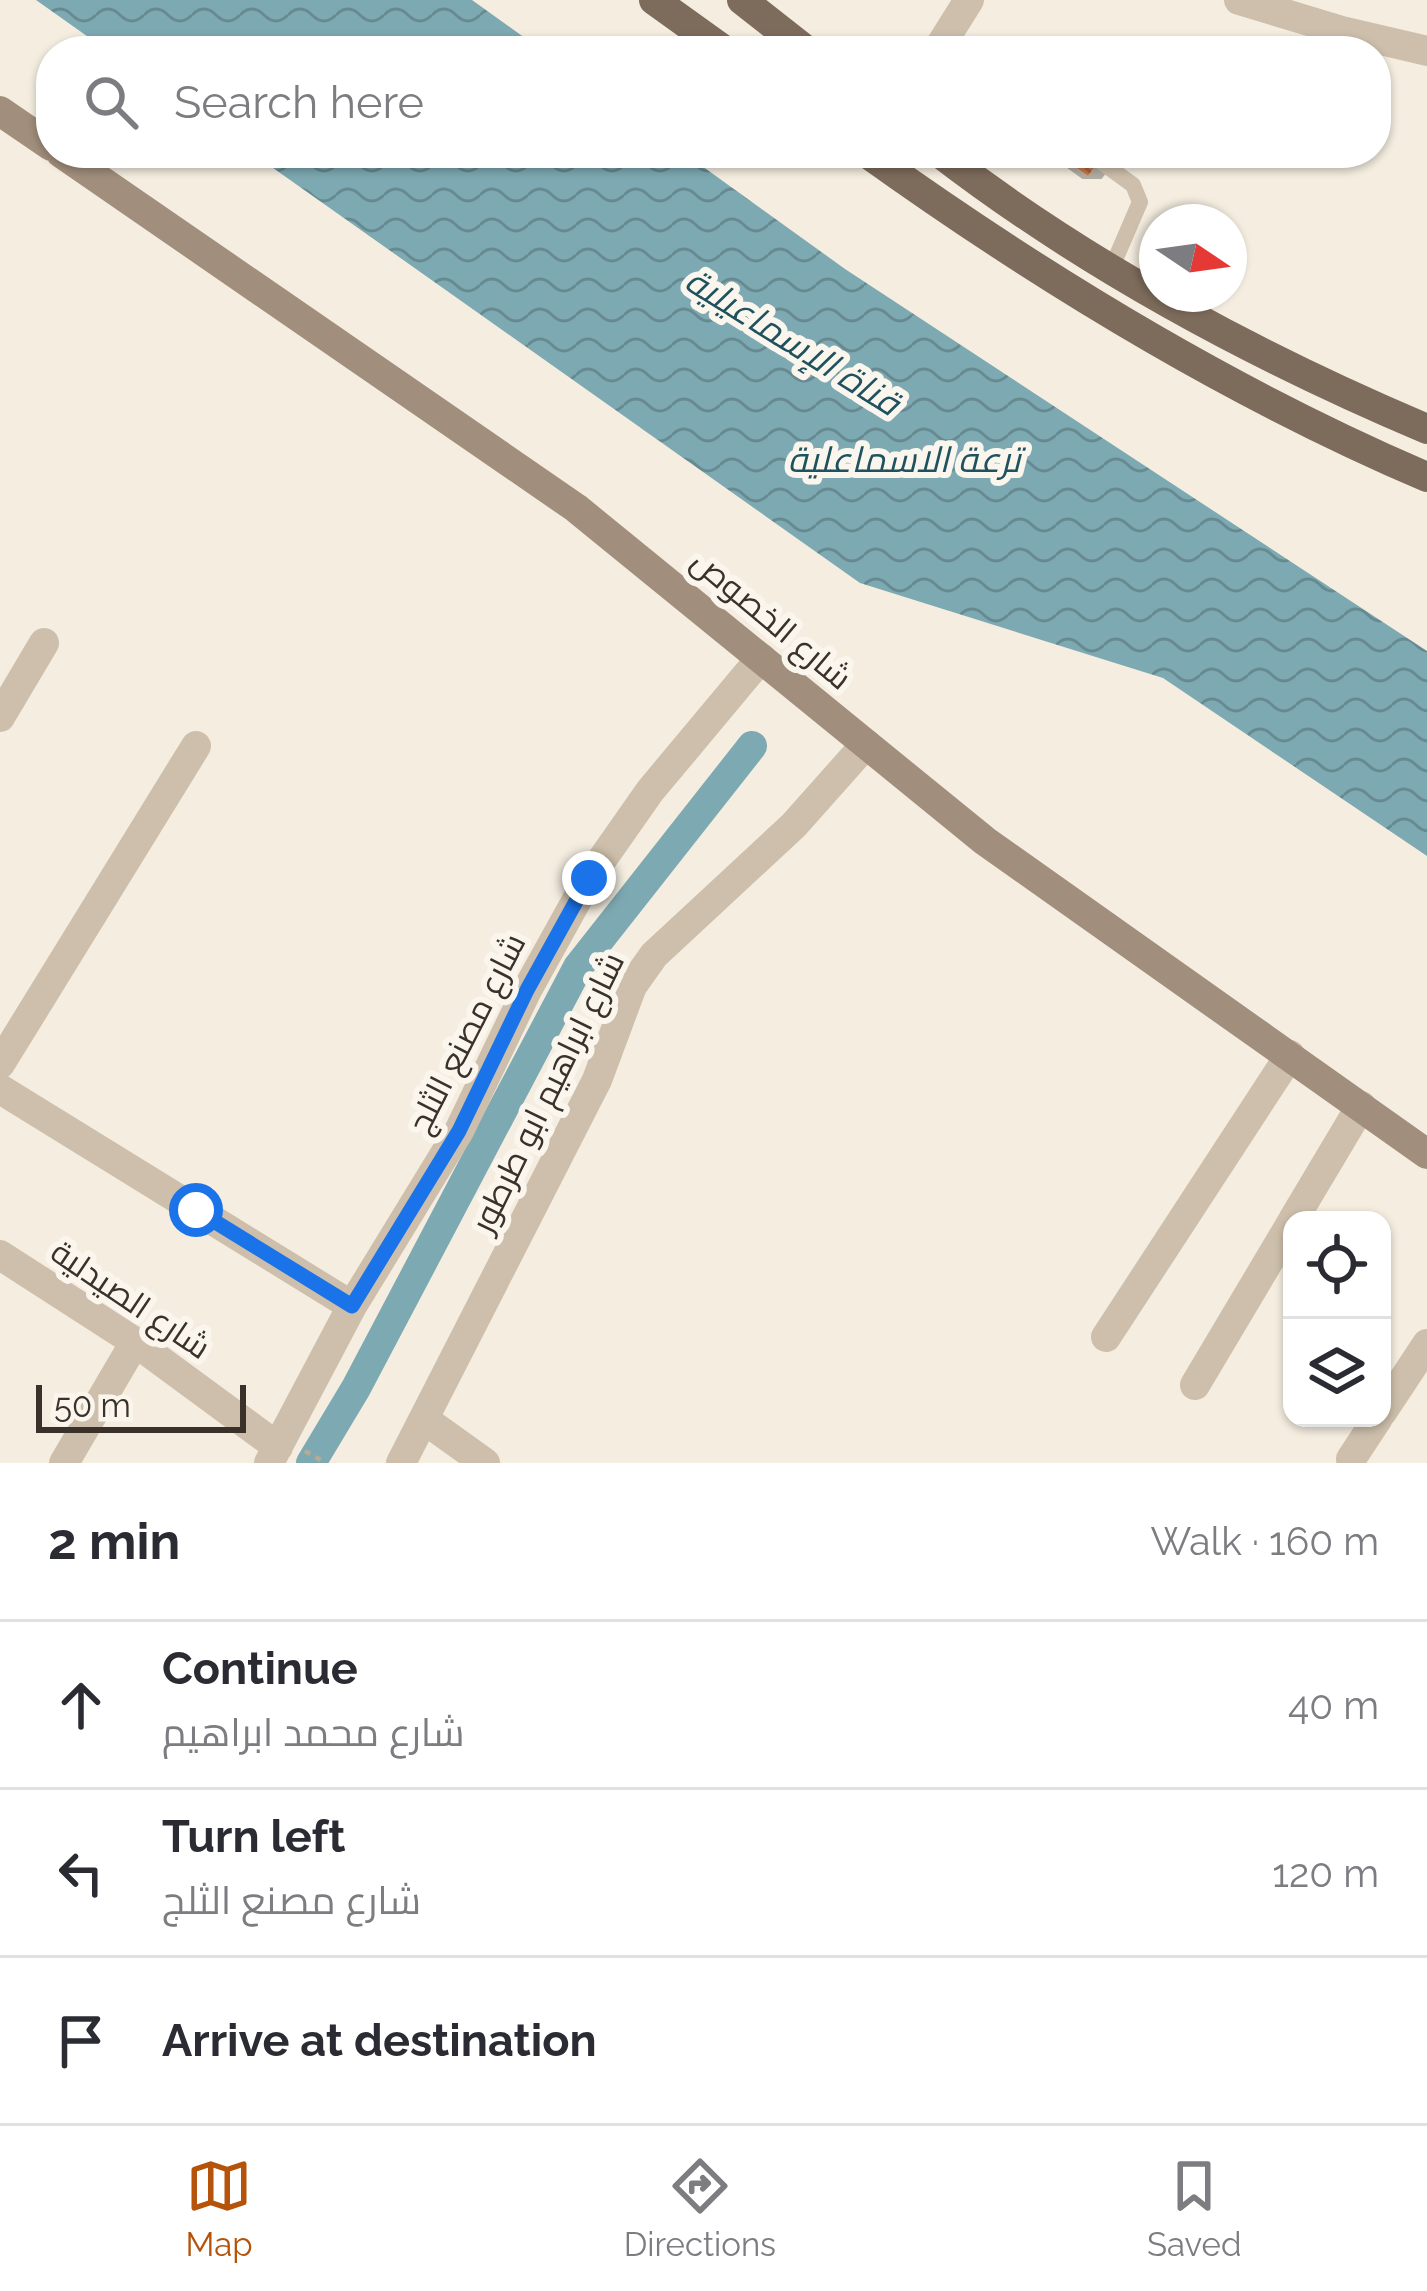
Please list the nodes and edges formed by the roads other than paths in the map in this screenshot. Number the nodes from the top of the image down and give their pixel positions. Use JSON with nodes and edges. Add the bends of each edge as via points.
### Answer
{"nodes":[{"id":1,"x":654,"y":0,"type":"edge"},
{"id":2,"x":742,"y":0,"type":"edge"},
{"id":3,"x":969,"y":0,"type":"edge"},
{"id":4,"x":1239,"y":0,"type":"edge"},
{"id":5,"x":704,"y":36,"type":"edge"},
{"id":6,"x":788,"y":36,"type":"edge"},
{"id":7,"x":946,"y":36,"type":"edge"},
{"id":8,"x":1360,"y":36,"type":"edge"},
{"id":9,"x":1391,"y":43,"type":"edge"},
{"id":10,"x":1427,"y":51,"type":"edge"},
{"id":11,"x":0,"y":111,"type":"edge"},
{"id":12,"x":36,"y":136,"type":"edge"},
{"id":13,"x":83,"y":168,"type":"edge"},
{"id":14,"x":888,"y":168,"type":"edge"},
{"id":15,"x":975,"y":168,"type":"edge"},
{"id":16,"x":1111,"y":168,"type":"edge"},
{"id":17,"x":1112,"y":267,"type":"junction"},
{"id":18,"x":1427,"y":429,"type":"edge"},
{"id":19,"x":1427,"y":477,"type":"edge"},
{"id":20,"x":44,"y":643,"type":"dead end"},
{"id":21,"x":761,"y":658,"type":"junction"},
{"id":22,"x":0,"y":717,"type":"edge"},
{"id":23,"x":866,"y":744,"type":"junction"},
{"id":24,"x":196,"y":746,"type":"dead end"},
{"id":25,"x":1290,"y":1055,"type":"junction"},
{"id":26,"x":0,"y":1064,"type":"edge"},
{"id":27,"x":0,"y":1089,"type":"edge"},
{"id":28,"x":1361,"y":1106,"type":"junction"},
{"id":29,"x":1427,"y":1154,"type":"edge"},
{"id":30,"x":1299,"y":1211,"type":"edge"},
{"id":31,"x":1283,"y":1238,"type":"edge"},
{"id":32,"x":0,"y":1255,"type":"edge"},
{"id":33,"x":352,"y":1306,"type":"junction"},
{"id":34,"x":1106,"y":1337,"type":"dead end"},
{"id":35,"x":135,"y":1342,"type":"junction"},
{"id":36,"x":1427,"y":1344,"type":"edge"},
{"id":37,"x":1195,"y":1385,"type":"dead end"},
{"id":38,"x":1391,"y":1398,"type":"edge"},
{"id":39,"x":425,"y":1420,"type":"junction"},
{"id":40,"x":1372,"y":1427,"type":"edge"},
{"id":41,"x":283,"y":1453,"type":"edge"},
{"id":42,"x":1351,"y":1459,"type":"dead end"},
{"id":43,"x":64,"y":1463,"type":"edge"},
{"id":44,"x":401,"y":1463,"type":"edge"},
{"id":45,"x":484,"y":1463,"type":"edge"}],
"edges":[{"from":1,"to":5,"type":"main road"},
{"from":2,"to":6,"type":"main road"},
{"from":3,"to":7,"type":"street"},
{"from":4,"to":8,"type":"street"},
{"from":9,"to":10,"type":"street"},
{"from":11,"to":12,"type":"main road"},
{"from":13,"to":21,"type":"main road","name":"شارع الخصوص","via":[[576,508]]},
{"from":14,"to":19,"type":"main road","via":[[1144,336]]},
{"from":15,"to":17,"type":"main road"},
{"from":16,"to":17,"type":"lane","via":[[1140,202]]},
{"from":17,"to":18,"type":"main road","via":[[1255,348]]},
{"from":20,"to":22,"type":"street"},
{"from":21,"to":23,"type":"main road","name":"شارع الخصوص"},
{"from":21,"to":33,"type":"street","name":"شارع مصنع الثلج","via":[[589,878],[459,1131]]},
{"from":23,"to":25,"type":"main road","name":"شارع الخصوص","via":[[985,841]]},
{"from":23,"to":39,"type":"street","name":"شارع ابراهيم ابو طرطور","via":[[632,986],[597,1080]]},
{"from":24,"to":26,"type":"street"},
{"from":25,"to":28,"type":"main road","name":"شارع الخصوص"},
{"from":25,"to":34,"type":"street"},
{"from":27,"to":33,"type":"street"},
{"from":28,"to":29,"type":"main road","name":"شارع الخصوص"},
{"from":28,"to":30,"type":"street"},
{"from":31,"to":37,"type":"street"},
{"from":32,"to":35,"type":"street","name":"شارع الصيدلية"},
{"from":33,"to":41,"type":"street","name":"شارع مصنع الثلج"},
{"from":35,"to":41,"type":"street","name":"شارع الصيدلية"},
{"from":35,"to":43,"type":"street"},
{"from":36,"to":38,"type":"street"},
{"from":39,"to":44,"type":"street","name":"شارع ابراهيم ابو طرطور"},
{"from":39,"to":45,"type":"street"},
{"from":40,"to":42,"type":"street"}]}
